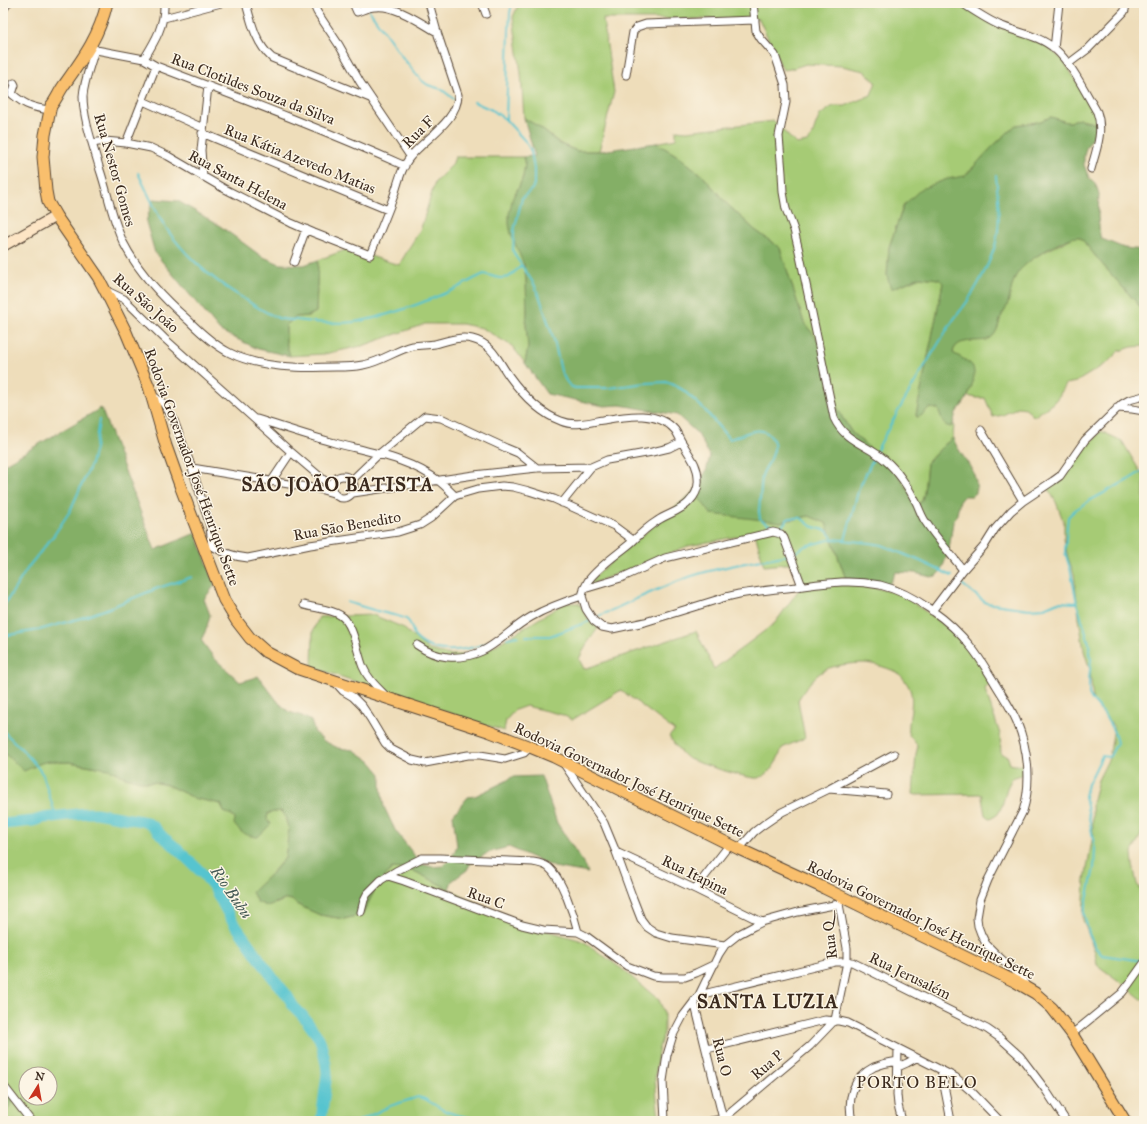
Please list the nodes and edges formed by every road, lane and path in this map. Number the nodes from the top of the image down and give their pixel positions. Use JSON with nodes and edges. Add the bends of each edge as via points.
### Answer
{"nodes":[{"id":1,"x":8,"y":3,"type":"edge"},
{"id":2,"x":107,"y":3,"type":"edge"},
{"id":3,"x":164,"y":3,"type":"edge"},
{"id":4,"x":221,"y":3,"type":"edge"},
{"id":5,"x":246,"y":3,"type":"edge"},
{"id":6,"x":313,"y":3,"type":"edge"},
{"id":7,"x":353,"y":3,"type":"edge"},
{"id":8,"x":429,"y":3,"type":"edge"},
{"id":9,"x":482,"y":3,"type":"edge"},
{"id":10,"x":753,"y":3,"type":"edge"},
{"id":11,"x":962,"y":3,"type":"edge"},
{"id":12,"x":1059,"y":3,"type":"edge"},
{"id":13,"x":1126,"y":3,"type":"edge"},
{"id":14,"x":3,"y":10,"type":"edge"},
{"id":15,"x":486,"y":14,"type":"dead end"},
{"id":16,"x":164,"y":18,"type":"junction"},
{"id":17,"x":755,"y":20,"type":"junction"},
{"id":18,"x":437,"y":32,"type":"junction"},
{"id":19,"x":92,"y":49,"type":"junction"},
{"id":20,"x":1054,"y":49,"type":"junction"},
{"id":21,"x":144,"y":59,"type":"junction"},
{"id":22,"x":1068,"y":64,"type":"junction"},
{"id":23,"x":156,"y":66,"type":"junction"},
{"id":24,"x":626,"y":76,"type":"dead end"},
{"id":25,"x":14,"y":83,"type":"dead end"},
{"id":26,"x":208,"y":86,"type":"junction"},
{"id":27,"x":371,"y":98,"type":"junction"},
{"id":28,"x":143,"y":101,"type":"junction"},
{"id":29,"x":50,"y":110,"type":"junction"},
{"id":30,"x":202,"y":130,"type":"junction"},
{"id":31,"x":92,"y":143,"type":"junction"},
{"id":32,"x":126,"y":144,"type":"junction"},
{"id":33,"x":410,"y":156,"type":"junction"},
{"id":34,"x":405,"y":166,"type":"junction"},
{"id":35,"x":1091,"y":169,"type":"dead end"},
{"id":36,"x":203,"y":177,"type":"junction"},
{"id":37,"x":388,"y":210,"type":"junction"},
{"id":38,"x":56,"y":216,"type":"junction"},
{"id":39,"x":306,"y":229,"type":"junction"},
{"id":40,"x":3,"y":246,"type":"edge"},
{"id":41,"x":370,"y":254,"type":"joint"},
{"id":42,"x":294,"y":262,"type":"dead end"},
{"id":43,"x":105,"y":290,"type":"junction"},
{"id":44,"x":150,"y":393,"type":"junction"},
{"id":45,"x":1144,"y":396,"type":"edge"},
{"id":46,"x":1117,"y":408,"type":"junction"},
{"id":47,"x":1144,"y":412,"type":"edge"},
{"id":48,"x":254,"y":418,"type":"junction"},
{"id":49,"x":981,"y":430,"type":"dead end"},
{"id":50,"x":682,"y":442,"type":"junction"},
{"id":51,"x":291,"y":452,"type":"junction"},
{"id":52,"x":379,"y":454,"type":"junction"},
{"id":53,"x":591,"y":466,"type":"junction"},
{"id":54,"x":192,"y":468,"type":"junction"},
{"id":55,"x":537,"y":468,"type":"junction"},
{"id":56,"x":352,"y":480,"type":"junction"},
{"id":57,"x":439,"y":481,"type":"junction"},
{"id":58,"x":271,"y":482,"type":"junction"},
{"id":59,"x":333,"y":490,"type":"junction"},
{"id":60,"x":354,"y":493,"type":"junction"},
{"id":61,"x":456,"y":496,"type":"junction"},
{"id":62,"x":1023,"y":501,"type":"junction"},
{"id":63,"x":562,"y":503,"type":"junction"},
{"id":64,"x":633,"y":540,"type":"junction"},
{"id":65,"x":208,"y":548,"type":"junction"},
{"id":66,"x":963,"y":570,"type":"junction"},
{"id":67,"x":802,"y":586,"type":"junction"},
{"id":68,"x":583,"y":593,"type":"junction"},
{"id":69,"x":304,"y":605,"type":"dead end"},
{"id":70,"x":932,"y":611,"type":"junction"},
{"id":71,"x":417,"y":645,"type":"dead end"},
{"id":72,"x":335,"y":682,"type":"junction"},
{"id":73,"x":389,"y":699,"type":"junction"},
{"id":74,"x":530,"y":747,"type":"junction"},
{"id":75,"x":894,"y":754,"type":"dead end"},
{"id":76,"x":561,"y":761,"type":"junction"},
{"id":77,"x":829,"y":790,"type":"junction"},
{"id":78,"x":886,"y":794,"type":"dead end"},
{"id":79,"x":734,"y":847,"type":"junction"},
{"id":80,"x":616,"y":852,"type":"junction"},
{"id":81,"x":388,"y":876,"type":"junction"},
{"id":82,"x":695,"y":889,"type":"junction"},
{"id":83,"x":842,"y":901,"type":"junction"},
{"id":84,"x":361,"y":912,"type":"dead end"},
{"id":85,"x":762,"y":922,"type":"junction"},
{"id":86,"x":578,"y":932,"type":"junction"},
{"id":87,"x":725,"y":945,"type":"junction"},
{"id":88,"x":847,"y":962,"type":"junction"},
{"id":89,"x":715,"y":964,"type":"junction"},
{"id":90,"x":1143,"y":964,"type":"edge"},
{"id":91,"x":1027,"y":988,"type":"junction"},
{"id":92,"x":697,"y":998,"type":"junction"},
{"id":93,"x":835,"y":1020,"type":"junction"},
{"id":94,"x":1072,"y":1034,"type":"junction"},
{"id":95,"x":707,"y":1049,"type":"junction"},
{"id":96,"x":898,"y":1049,"type":"junction"},
{"id":97,"x":916,"y":1058,"type":"junction"},
{"id":98,"x":898,"y":1064,"type":"junction"},
{"id":99,"x":941,"y":1070,"type":"junction"},
{"id":100,"x":3,"y":1085,"type":"edge"},
{"id":101,"x":723,"y":1119,"type":"junction"},
{"id":102,"x":31,"y":1121,"type":"edge"},
{"id":103,"x":665,"y":1121,"type":"edge"},
{"id":104,"x":711,"y":1121,"type":"edge"},
{"id":105,"x":852,"y":1121,"type":"edge"},
{"id":106,"x":902,"y":1121,"type":"edge"},
{"id":107,"x":951,"y":1121,"type":"edge"},
{"id":108,"x":1000,"y":1121,"type":"edge"},
{"id":109,"x":1066,"y":1121,"type":"edge"},
{"id":110,"x":1125,"y":1121,"type":"edge"}],
"edges":[{"from":1,"to":14,"type":"street"},
{"from":2,"to":19,"type":"main road","name":"Rua São João"},
{"from":3,"to":16,"type":"street"},
{"from":4,"to":16,"type":"street"},
{"from":5,"to":27,"type":"street","via":[[257,36],[272,58]]},
{"from":6,"to":27,"type":"street"},
{"from":7,"to":18,"type":"street","via":[[357,12],[377,6],[389,8]]},
{"from":8,"to":18,"type":"street"},
{"from":9,"to":15,"type":"street"},
{"from":10,"to":17,"type":"street"},
{"from":11,"to":20,"type":"street","via":[[988,20],[1032,36]]},
{"from":12,"to":20,"type":"street"},
{"from":13,"to":22,"type":"street","via":[[1124,12],[1088,49]]},
{"from":16,"to":21,"type":"street"},
{"from":17,"to":24,"type":"street","via":[[646,24],[636,27]]},
{"from":17,"to":66,"type":"street","via":[[756,31],[775,56],[785,85],[786,102],[779,136],[783,192],[799,250],[834,418],[846,435],[878,454],[900,476],[916,500],[924,521]]},
{"from":18,"to":33,"type":"street","name":"Rua F","via":[[458,95],[456,105],[450,116]]},
{"from":19,"to":21,"type":"street","name":"Rua Clotildes Souza da Silva"},
{"from":19,"to":29,"type":"main road","name":"Rua São João","via":[[64,86]]},
{"from":19,"to":31,"type":"street","name":"Rua Nestor Gomes","via":[[83,95]]},
{"from":20,"to":22,"type":"street"},
{"from":21,"to":23,"type":"street","name":"Rua Clotildes Souza da Silva"},
{"from":22,"to":35,"type":"street","via":[[1100,120]]},
{"from":23,"to":26,"type":"street","name":"Rua Clotildes Souza da Silva"},
{"from":23,"to":28,"type":"street"},
{"from":25,"to":29,"type":"street","via":[[14,96],[34,108]]},
{"from":26,"to":30,"type":"street"},
{"from":26,"to":34,"type":"street","name":"Rua Clotildes Souza da Silva","via":[[294,118]]},
{"from":27,"to":33,"type":"street"},
{"from":28,"to":30,"type":"street","name":"Rua Kátia Azevedo Matias"},
{"from":28,"to":32,"type":"street"},
{"from":29,"to":38,"type":"main road","name":"Rua São João","via":[[43,157],[48,202]]},
{"from":30,"to":36,"type":"street","via":[[200,157]]},
{"from":30,"to":37,"type":"street","name":"Rua Kátia Azevedo Matias"},
{"from":31,"to":32,"type":"street","name":"Rua Santa Helena","via":[[105,141]]},
{"from":31,"to":50,"type":"street","name":"Rua Nestor Gomes","via":[[114,222],[136,264],[183,316],[232,354],[270,366],[356,366],[412,346],[435,344],[456,338],[472,339],[494,352],[508,375],[533,404],[558,421],[578,424],[629,416],[651,417],[676,431]]},
{"from":32,"to":36,"type":"street","name":"Rua Santa Helena","via":[[151,148]]},
{"from":33,"to":34,"type":"street","name":"Rua F"},
{"from":34,"to":37,"type":"street","name":"Rua F"},
{"from":36,"to":39,"type":"street","name":"Rua Santa Helena"},
{"from":37,"to":41,"type":"street","name":"Rua F"},
{"from":38,"to":40,"type":"street"},
{"from":38,"to":43,"type":"main road","name":"Rua São João"},
{"from":39,"to":41,"type":"street","name":"Rua Santa Helena"},
{"from":39,"to":42,"type":"street"},
{"from":43,"to":44,"type":"main road","name":"Rodovia Governador José Henrique Sette","via":[[126,332]]},
{"from":43,"to":48,"type":"street","name":"Rua São João","via":[[124,299]]},
{"from":44,"to":54,"type":"street","via":[[163,403],[173,418]]},
{"from":44,"to":65,"type":"main road","name":"Rodovia Governador José Henrique Sette","via":[[180,488]]},
{"from":45,"to":46,"type":"street","via":[[1125,401]]},
{"from":46,"to":47,"type":"street"},
{"from":46,"to":62,"type":"street","via":[[1085,440],[1060,476]]},
{"from":48,"to":51,"type":"street","name":"Rua São João"},
{"from":48,"to":52,"type":"street"},
{"from":49,"to":62,"type":"street"},
{"from":50,"to":53,"type":"street","via":[[669,448],[607,460]]},
{"from":50,"to":64,"type":"street","name":"Rua Nestor Gomes","via":[[698,471],[699,481],[692,500],[686,506],[648,526]]},
{"from":51,"to":58,"type":"street"},
{"from":51,"to":59,"type":"street","name":"Rua São João"},
{"from":52,"to":55,"type":"street","via":[[422,417],[429,416],[441,418],[506,448]]},
{"from":52,"to":56,"type":"street"},
{"from":52,"to":57,"type":"street","via":[[422,470]]},
{"from":53,"to":55,"type":"street"},
{"from":53,"to":63,"type":"street"},
{"from":54,"to":58,"type":"street"},
{"from":54,"to":65,"type":"street","via":[[210,526]]},
{"from":55,"to":57,"type":"street"},
{"from":56,"to":59,"type":"street","via":[[339,476],[335,479]]},
{"from":56,"to":60,"type":"street"},
{"from":57,"to":60,"type":"street"},
{"from":57,"to":61,"type":"street"},
{"from":58,"to":59,"type":"street"},
{"from":59,"to":60,"type":"street","via":[[336,496],[341,498],[350,497]]},
{"from":61,"to":63,"type":"street","name":"Rua São Benedito","via":[[478,489],[502,486],[529,491]]},
{"from":61,"to":65,"type":"street","name":"Rua São Benedito","via":[[420,525],[398,532],[310,545],[248,558],[231,556]]},
{"from":62,"to":66,"type":"street","via":[[1003,520]]},
{"from":63,"to":64,"type":"street","name":"Rua São Benedito","via":[[614,526]]},
{"from":64,"to":68,"type":"street","name":"Rua Nestor Gomes","via":[[588,581]]},
{"from":65,"to":72,"type":"main road","name":"Rodovia Governador José Henrique Sette","via":[[224,600],[250,638],[280,660]]},
{"from":66,"to":70,"type":"street"},
{"from":67,"to":68,"type":"street","via":[[726,597],[645,622],[612,629],[594,621],[586,609]]},
{"from":67,"to":68,"type":"street","via":[[784,538],[781,534],[773,532],[665,558]]},
{"from":67,"to":70,"type":"street","via":[[855,581],[882,586],[907,595]]},
{"from":68,"to":71,"type":"street","via":[[532,616],[479,653],[445,656],[424,650]]},
{"from":69,"to":73,"type":"street","via":[[334,612],[344,618],[352,632],[363,667],[371,681]]},
{"from":70,"to":91,"type":"street","via":[[959,633],[982,661],[1009,705],[1021,734],[1027,762],[1027,799],[984,890],[977,918],[986,944],[1021,977]]},
{"from":72,"to":73,"type":"main road","name":"Rodovia Governador José Henrique Sette"},
{"from":72,"to":74,"type":"street","via":[[362,706],[384,743],[412,760],[425,762],[468,755],[505,759],[524,753]]},
{"from":73,"to":74,"type":"main road","name":"Rodovia Governador José Henrique Sette"},
{"from":74,"to":76,"type":"main road","name":"Rodovia Governador José Henrique Sette"},
{"from":75,"to":77,"type":"street"},
{"from":76,"to":79,"type":"main road","name":"Rodovia Governador José Henrique Sette"},
{"from":76,"to":80,"type":"street","via":[[604,823]]},
{"from":77,"to":78,"type":"street"},
{"from":77,"to":79,"type":"street","via":[[782,812]]},
{"from":79,"to":82,"type":"street"},
{"from":79,"to":83,"type":"main road","name":"Rodovia Governador José Henrique Sette"},
{"from":80,"to":82,"type":"street","name":"Rua Itapina"},
{"from":80,"to":87,"type":"street","via":[[641,919],[647,927],[672,938]]},
{"from":81,"to":84,"type":"street","via":[[367,894]]},
{"from":81,"to":86,"type":"street","name":"Rua C","via":[[522,925],[543,930]]},
{"from":81,"to":86,"type":"street","via":[[418,860],[428,858],[540,863],[547,866],[556,876]]},
{"from":82,"to":85,"type":"street","name":"Rua Itapina"},
{"from":83,"to":85,"type":"street"},
{"from":83,"to":88,"type":"street","name":"Rua Q"},
{"from":83,"to":91,"type":"main road","name":"Rodovia Governador José Henrique Sette"},
{"from":85,"to":87,"type":"street"},
{"from":86,"to":89,"type":"street","via":[[627,966],[653,976],[684,977]]},
{"from":87,"to":89,"type":"street"},
{"from":88,"to":92,"type":"street","name":"Rua Jerusalém","via":[[836,962]]},
{"from":88,"to":93,"type":"street","name":"Rua Q"},
{"from":88,"to":109,"type":"street","name":"Rua Jerusalém","via":[[888,979],[1000,1038],[1020,1056]]},
{"from":89,"to":92,"type":"street"},
{"from":90,"to":94,"type":"street","via":[[1122,993]]},
{"from":91,"to":94,"type":"main road","name":"Rodovia Governador José Henrique Sette","via":[[1052,1008]]},
{"from":92,"to":95,"type":"street","name":"Rua O"},
{"from":92,"to":103,"type":"street","via":[[679,1022],[670,1043],[663,1081]]},
{"from":93,"to":95,"type":"street","via":[[820,1021]]},
{"from":93,"to":96,"type":"street","via":[[848,1023]]},
{"from":93,"to":101,"type":"street","name":"Rua P","via":[[810,1046]]},
{"from":94,"to":110,"type":"main road","name":"Rodovia Governador José Henrique Sette"},
{"from":95,"to":101,"type":"street","name":"Rua O"},
{"from":96,"to":97,"type":"street"},
{"from":96,"to":98,"type":"street"},
{"from":97,"to":98,"type":"street"},
{"from":97,"to":99,"type":"street"},
{"from":98,"to":105,"type":"street","via":[[874,1067],[858,1080],[850,1099]]},
{"from":98,"to":106,"type":"street","via":[[897,1095]]},
{"from":99,"to":107,"type":"street"},
{"from":99,"to":108,"type":"street","via":[[963,1083]]},
{"from":100,"to":102,"type":"street"},
{"from":101,"to":104,"type":"street"}]}
